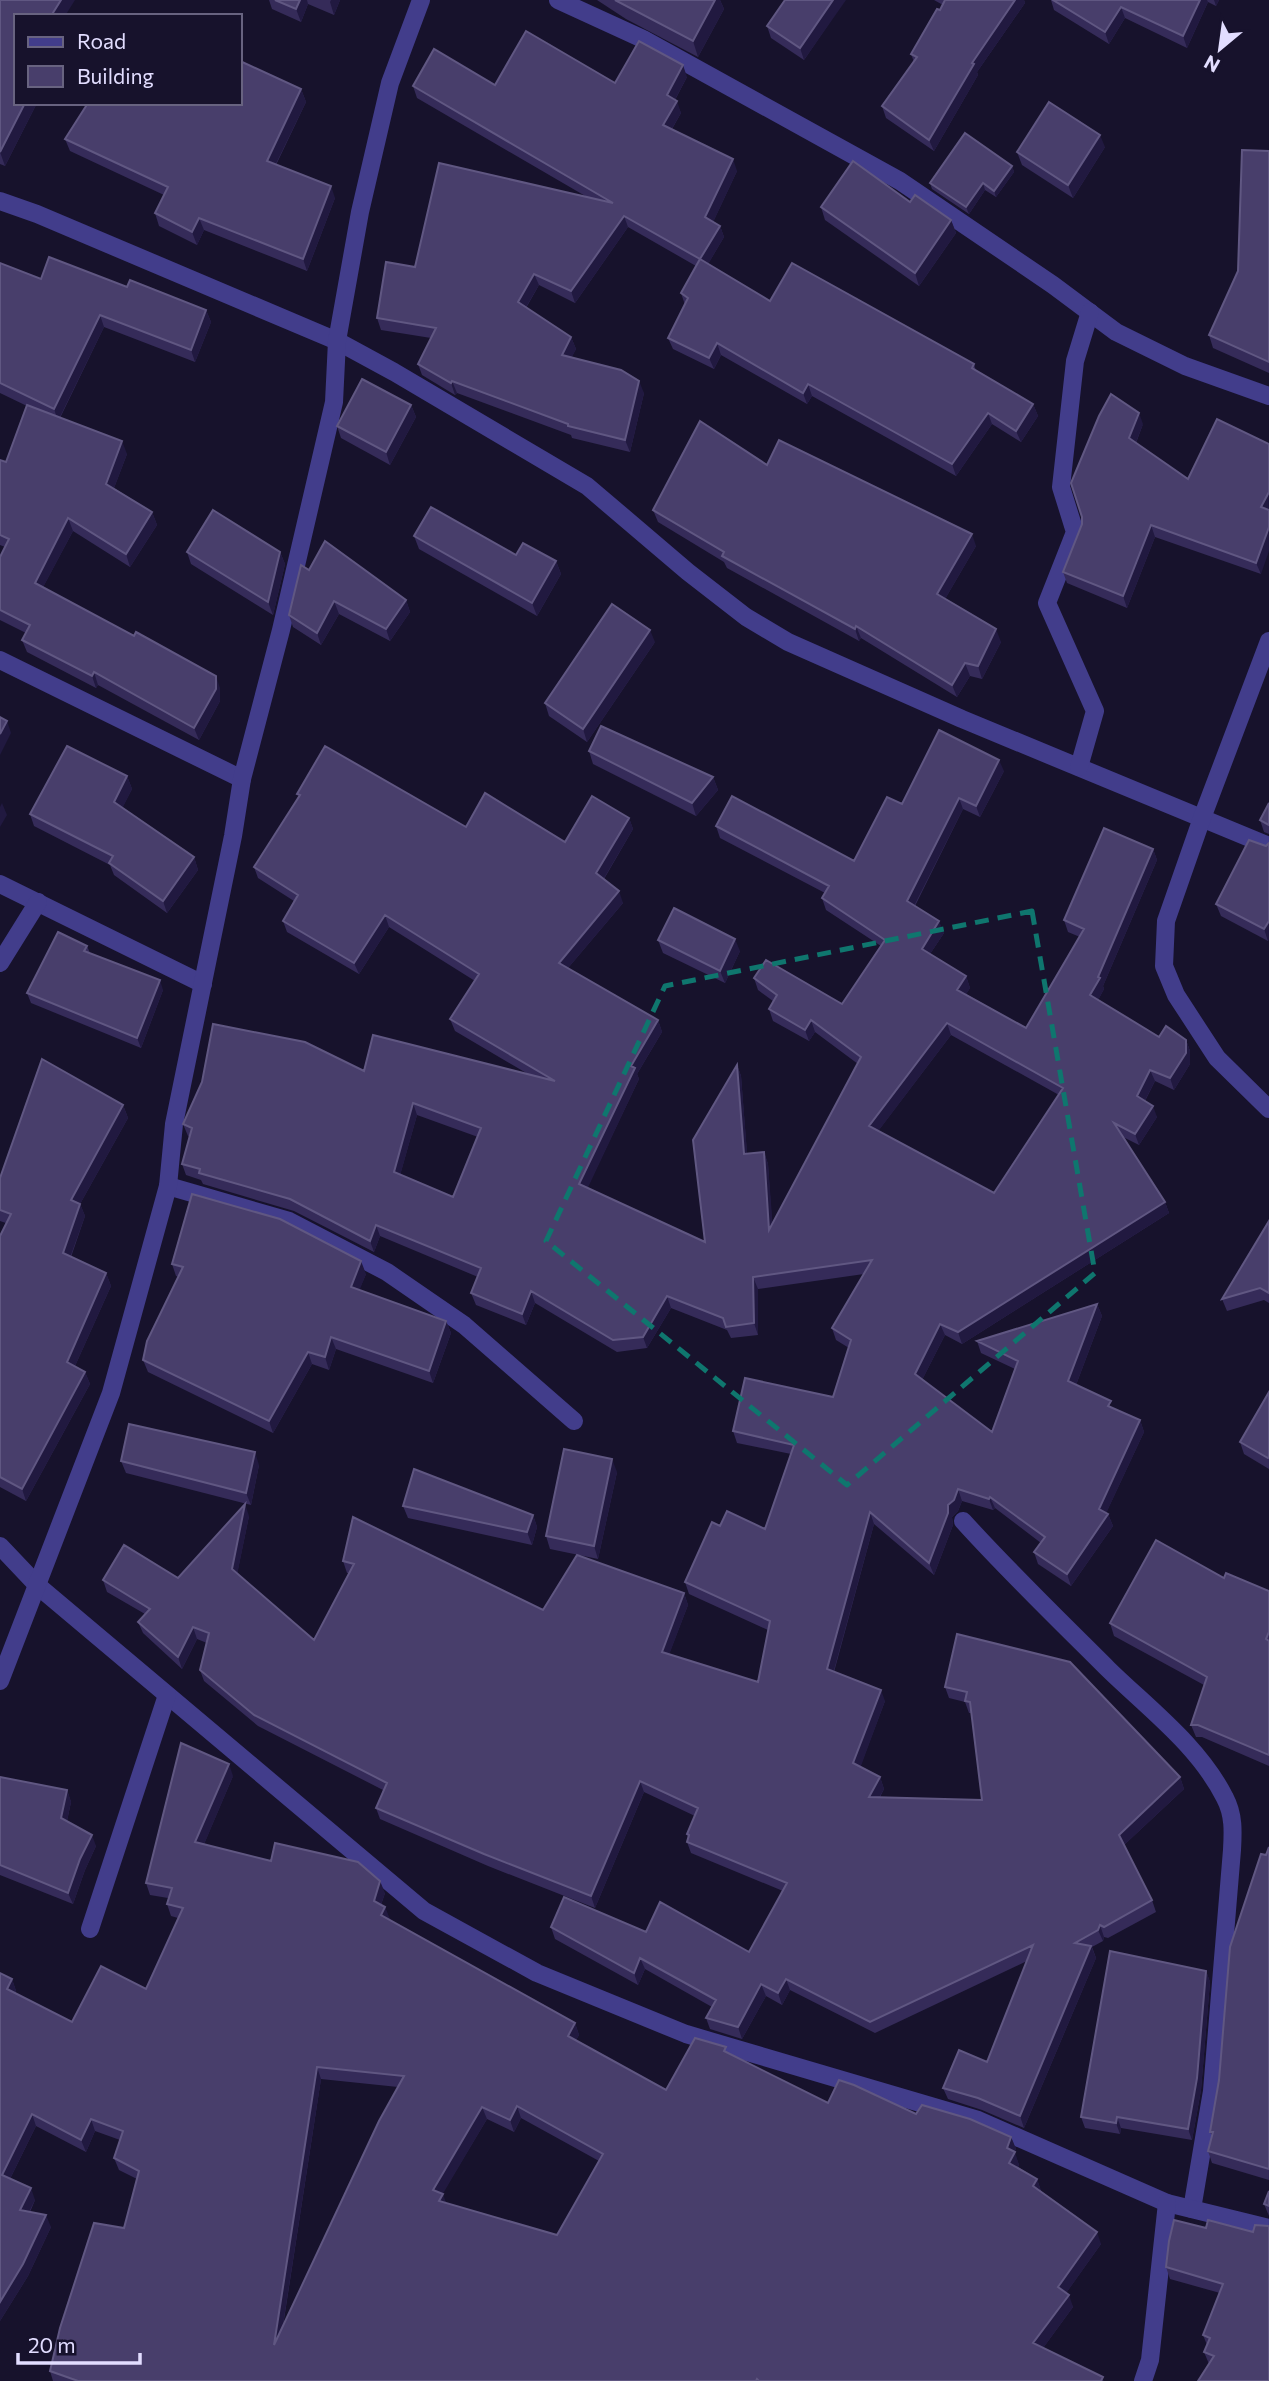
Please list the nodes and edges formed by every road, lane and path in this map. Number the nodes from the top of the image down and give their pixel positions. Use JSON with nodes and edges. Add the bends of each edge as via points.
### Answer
{"nodes":[{"id":1,"x":421,"y":0,"type":"edge"},
{"id":2,"x":558,"y":0,"type":"edge"},
{"id":3,"x":0,"y":201,"type":"edge"},
{"id":4,"x":1090,"y":312,"type":"junction"},
{"id":5,"x":337,"y":341,"type":"junction"},
{"id":6,"x":1269,"y":396,"type":"edge"},
{"id":7,"x":1269,"y":641,"type":"edge"},
{"id":8,"x":0,"y":660,"type":"edge"},
{"id":9,"x":1079,"y":767,"type":"junction"},
{"id":10,"x":242,"y":779,"type":"junction"},
{"id":11,"x":1202,"y":818,"type":"junction"},
{"id":12,"x":1269,"y":846,"type":"edge"},
{"id":13,"x":0,"y":884,"type":"edge"},
{"id":14,"x":38,"y":902,"type":"junction"},
{"id":15,"x":0,"y":962,"type":"edge"},
{"id":16,"x":203,"y":984,"type":"junction"},
{"id":17,"x":1269,"y":1109,"type":"edge"},
{"id":18,"x":168,"y":1186,"type":"junction"},
{"id":19,"x":575,"y":1421,"type":"dead end"},
{"id":20,"x":963,"y":1521,"type":"dead end"},
{"id":21,"x":0,"y":1546,"type":"edge"},
{"id":22,"x":38,"y":1586,"type":"junction"},
{"id":23,"x":0,"y":1681,"type":"edge"},
{"id":24,"x":167,"y":1695,"type":"junction"},
{"id":25,"x":90,"y":1929,"type":"dead end"},
{"id":26,"x":1167,"y":2203,"type":"junction"},
{"id":27,"x":1192,"y":2209,"type":"junction"},
{"id":28,"x":1269,"y":2228,"type":"edge"},
{"id":29,"x":1143,"y":2381,"type":"edge"}],
"edges":[{"from":1,"to":5,"type":"street","via":[[390,83]]},
{"from":2,"to":4,"type":"street","via":[[643,39],[900,181]]},
{"from":3,"to":5,"type":"street"},
{"from":4,"to":6,"type":"street","via":[[1116,332],[1185,366]]},
{"from":4,"to":9,"type":"street","via":[[1075,361],[1061,487],[1075,532],[1047,603],[1095,711]]},
{"from":5,"to":9,"type":"street","via":[[587,486],[688,572],[746,617],[788,642]]},
{"from":5,"to":10,"type":"street","via":[[334,402]]},
{"from":7,"to":11,"type":"street"},
{"from":8,"to":10,"type":"street"},
{"from":9,"to":11,"type":"street"},
{"from":10,"to":16,"type":"street"},
{"from":11,"to":12,"type":"street"},
{"from":11,"to":17,"type":"street","via":[[1166,921],[1164,966],[1176,995],[1217,1058]]},
{"from":13,"to":14,"type":"street"},
{"from":14,"to":15,"type":"street"},
{"from":14,"to":16,"type":"street"},
{"from":16,"to":18,"type":"street","via":[[174,1124]]},
{"from":18,"to":19,"type":"street","via":[[289,1221],[387,1272],[464,1325]]},
{"from":18,"to":22,"type":"street","via":[[111,1393]]},
{"from":20,"to":27,"type":"street","via":[[1011,1574],[1168,1725],[1209,1770],[1227,1800],[1233,1822],[1232,1850],[1212,2091]]},
{"from":21,"to":22,"type":"street"},
{"from":22,"to":23,"type":"street"},
{"from":22,"to":24,"type":"street"},
{"from":24,"to":25,"type":"street"},
{"from":24,"to":26,"type":"street","via":[[424,1911],[537,1973],[686,2034],[978,2120]]},
{"from":26,"to":27,"type":"street"},
{"from":26,"to":29,"type":"street","via":[[1150,2360]]},
{"from":27,"to":28,"type":"street"}]}
